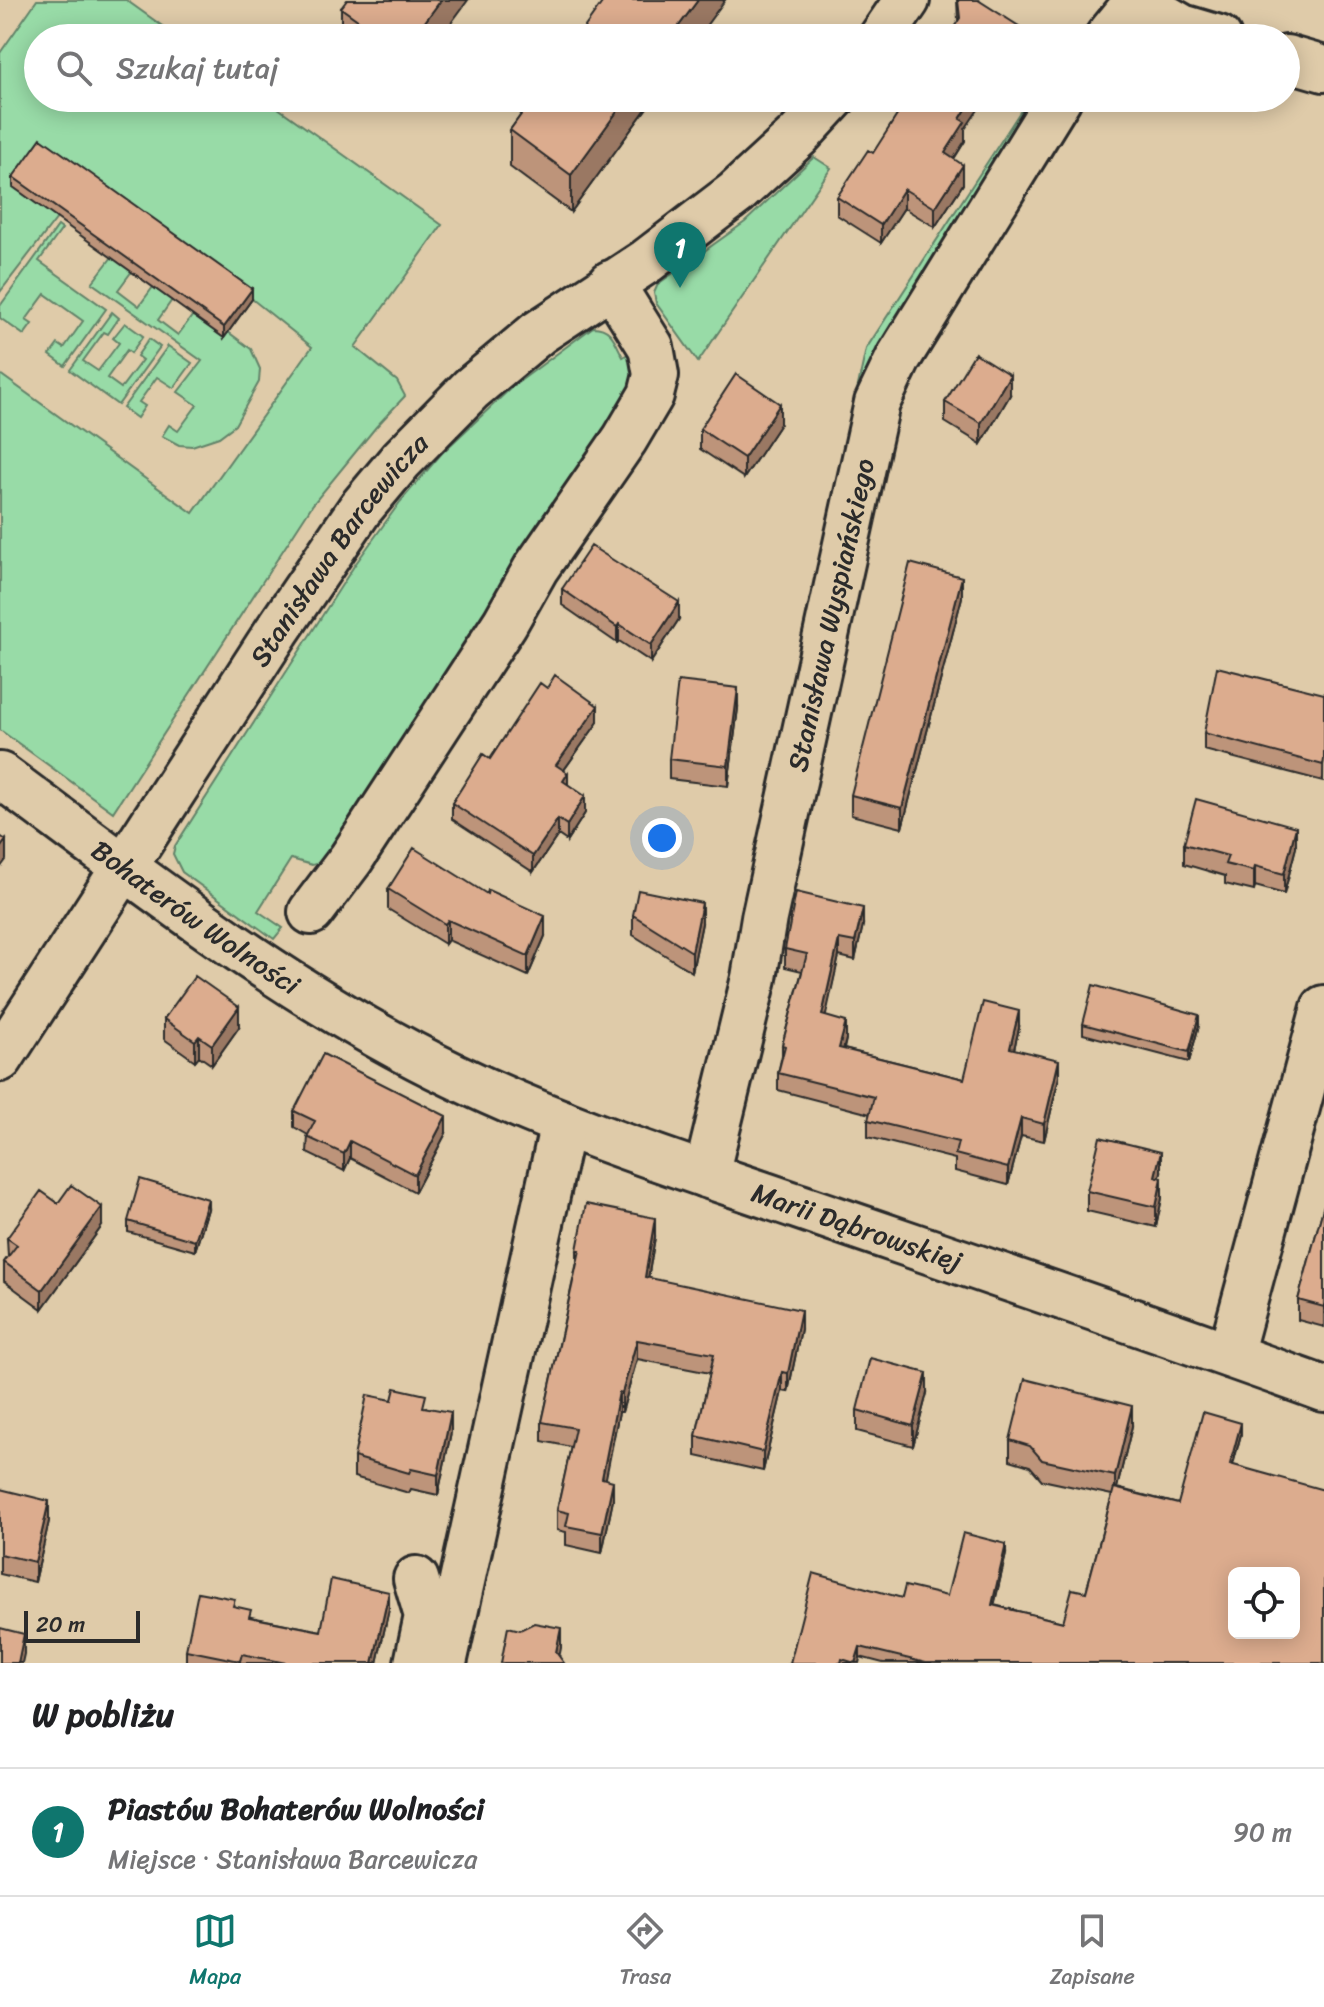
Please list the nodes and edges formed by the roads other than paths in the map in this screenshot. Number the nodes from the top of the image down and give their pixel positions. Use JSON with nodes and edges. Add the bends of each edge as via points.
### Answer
{"nodes":[{"id":1,"x":907,"y":0,"type":"edge"},
{"id":2,"x":1138,"y":1,"type":"edge"},
{"id":3,"x":891,"y":24,"type":"edge"},
{"id":4,"x":1119,"y":24,"type":"edge"},
{"id":5,"x":1177,"y":24,"type":"edge"},
{"id":6,"x":1300,"y":62,"type":"edge"},
{"id":7,"x":1324,"y":69,"type":"edge"},
{"id":8,"x":820,"y":112,"type":"edge"},
{"id":9,"x":1050,"y":112,"type":"edge"},
{"id":10,"x":611,"y":283,"type":"junction"},
{"id":11,"x":0,"y":775,"type":"edge"},
{"id":12,"x":124,"y":867,"type":"junction"},
{"id":13,"x":311,"y":912,"type":"dead end"},
{"id":14,"x":1324,"y":1008,"type":"edge"},
{"id":15,"x":398,"y":1047,"type":"joint"},
{"id":16,"x":0,"y":1059,"type":"edge"},
{"id":17,"x":563,"y":1123,"type":"junction"},
{"id":18,"x":706,"y":1175,"type":"junction"},
{"id":19,"x":1230,"y":1355,"type":"junction"},
{"id":20,"x":1324,"y":1389,"type":"edge"},
{"id":21,"x":416,"y":1579,"type":"dead end"},
{"id":22,"x":417,"y":1663,"type":"edge"},
{"id":23,"x":444,"y":1663,"type":"edge"}],
"edges":[{"from":1,"to":3,"type":"street"},
{"from":2,"to":4,"type":"street"},
{"from":2,"to":5,"type":"street"},
{"from":6,"to":7,"type":"street"},
{"from":8,"to":10,"type":"street","name":"Stanisława Barcewicza","via":[[736,193]]},
{"from":9,"to":18,"type":"street","name":"Stanisława Wyspiańskiego","via":[[899,357],[877,403],[754,978]]},
{"from":10,"to":12,"type":"street","name":"Stanisława Barcewicza","via":[[538,333],[471,389],[360,509]]},
{"from":10,"to":13,"type":"street","via":[[651,347],[656,375],[651,395],[351,859]]},
{"from":11,"to":12,"type":"street","name":"Bohaterów Wolności"},
{"from":12,"to":15,"type":"street","name":"Bohaterów Wolności","via":[[268,970]]},
{"from":12,"to":16,"type":"street","name":"Stanisława Barcewicza"},
{"from":14,"to":19,"type":"street"},
{"from":15,"to":17,"type":"street","name":"Marii Dąbrowskiej"},
{"from":17,"to":18,"type":"street","name":"Marii Dąbrowskiej"},
{"from":17,"to":23,"type":"street"},
{"from":18,"to":19,"type":"street","name":"Marii Dąbrowskiej"},
{"from":19,"to":20,"type":"street","name":"Marii Dąbrowskiej"},
{"from":21,"to":22,"type":"street","via":[[427,1616]]}]}
